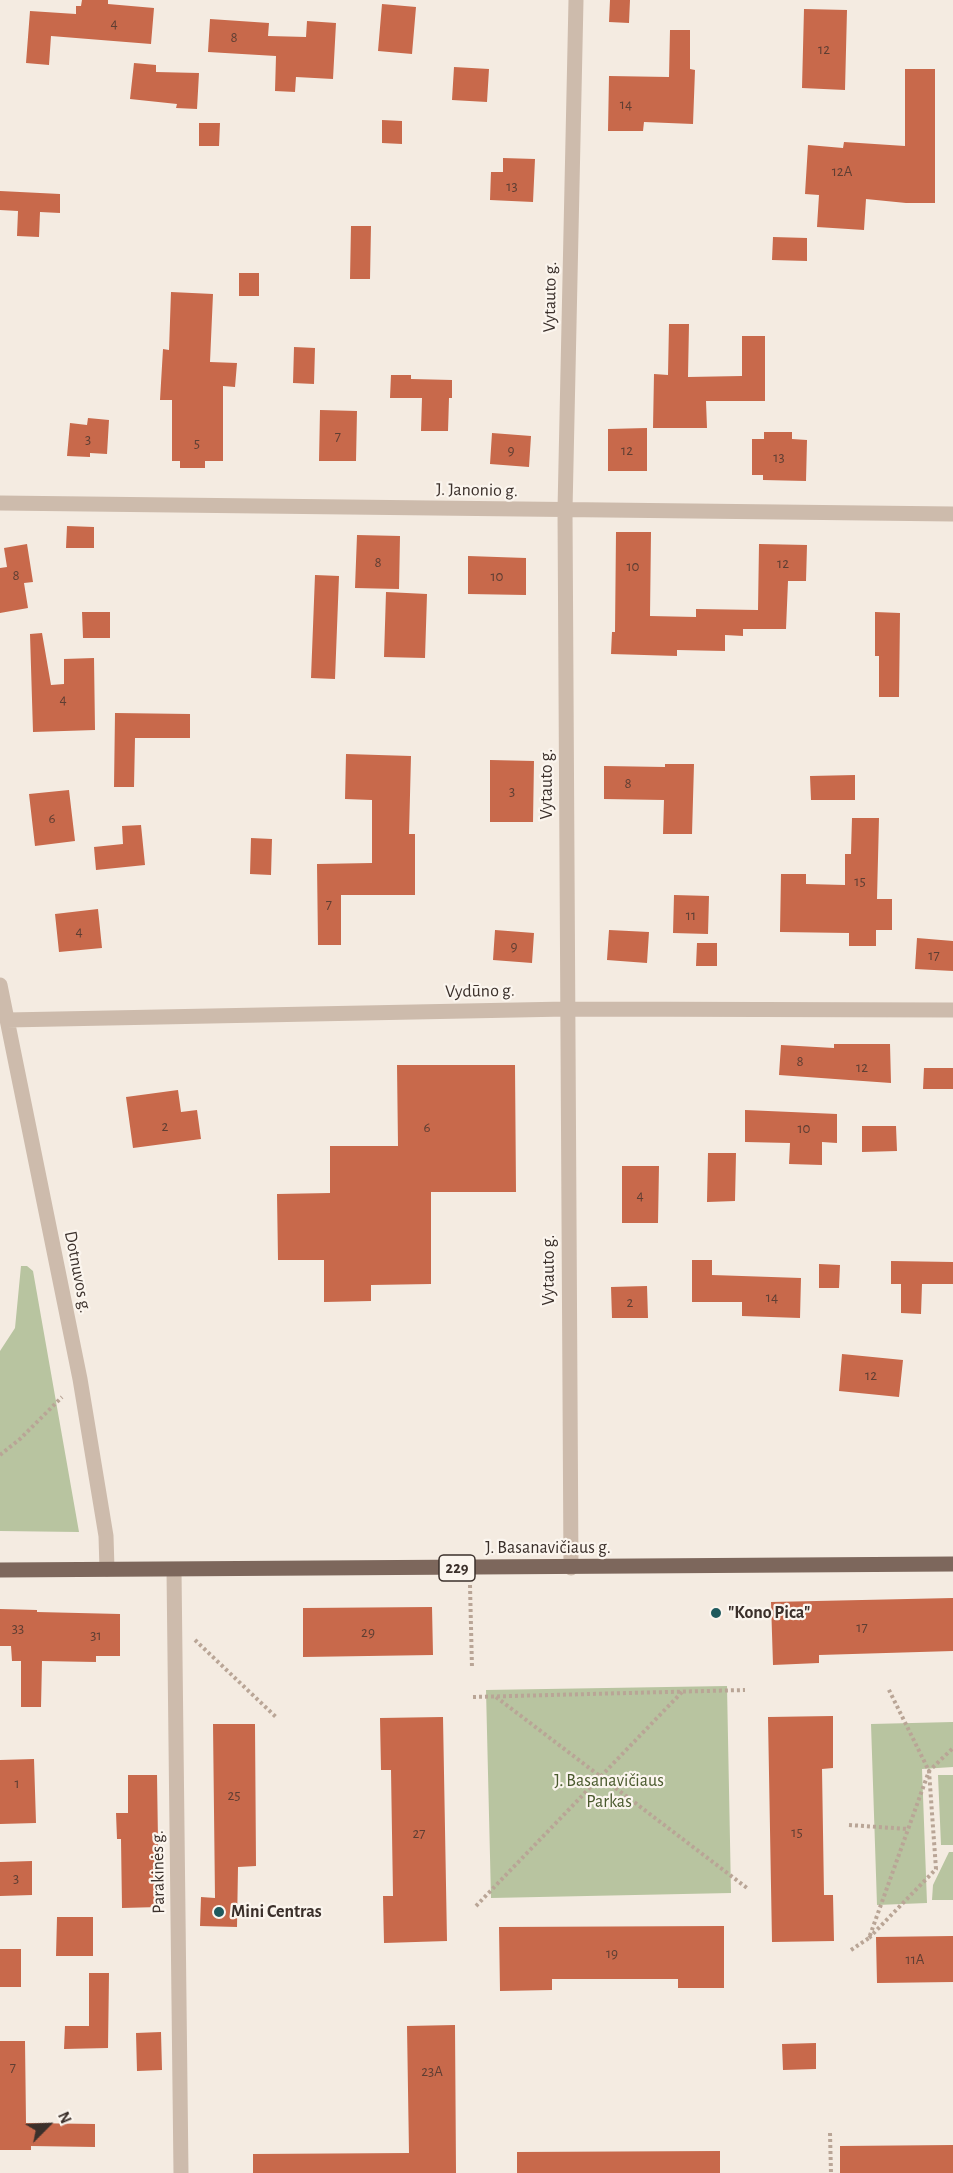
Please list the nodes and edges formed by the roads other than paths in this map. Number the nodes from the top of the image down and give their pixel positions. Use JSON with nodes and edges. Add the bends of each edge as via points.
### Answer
{"nodes":[{"id":1,"x":576,"y":0,"type":"edge"},
{"id":2,"x":0,"y":503,"type":"edge"},
{"id":3,"x":565,"y":510,"type":"junction"},
{"id":4,"x":953,"y":514,"type":"edge"},
{"id":5,"x":0,"y":985,"type":"edge"},
{"id":6,"x":567,"y":1009,"type":"junction"},
{"id":7,"x":953,"y":1010,"type":"edge"},
{"id":8,"x":7,"y":1020,"type":"junction"},
{"id":9,"x":953,"y":1564,"type":"edge"},
{"id":10,"x":571,"y":1568,"type":"junction"},
{"id":11,"x":107,"y":1569,"type":"junction"},
{"id":12,"x":0,"y":1570,"type":"edge"},
{"id":13,"x":174,"y":1570,"type":"junction"},
{"id":14,"x":181,"y":2173,"type":"edge"}],
"edges":[{"from":1,"to":3,"type":"street","name":"Vytauto g."},
{"from":2,"to":3,"type":"street","name":"J. Janonio g."},
{"from":3,"to":4,"type":"street","name":"J. Janonio g."},
{"from":3,"to":6,"type":"street","name":"Vytauto g."},
{"from":5,"to":8,"type":"street","name":"Dotnuvos g."},
{"from":6,"to":7,"type":"street","name":"Vydūno g."},
{"from":6,"to":8,"type":"street","name":"Vydūno g."},
{"from":6,"to":10,"type":"street","name":"Vytauto g."},
{"from":8,"to":11,"type":"street","name":"Dotnuvos g.","via":[[80,1379],[106,1536]]},
{"from":9,"to":10,"type":"main road","name":"J. Basanavičiaus g.","number":"229"},
{"from":10,"to":13,"type":"main road","name":"J. Basanavičiaus g.","number":"229"},
{"from":11,"to":12,"type":"main road","name":"J. Basanavičiaus g.","number":"229"},
{"from":11,"to":13,"type":"main road","name":"J. Basanavičiaus g.","number":"229"},
{"from":13,"to":14,"type":"street","name":"Parakinės g."}]}
